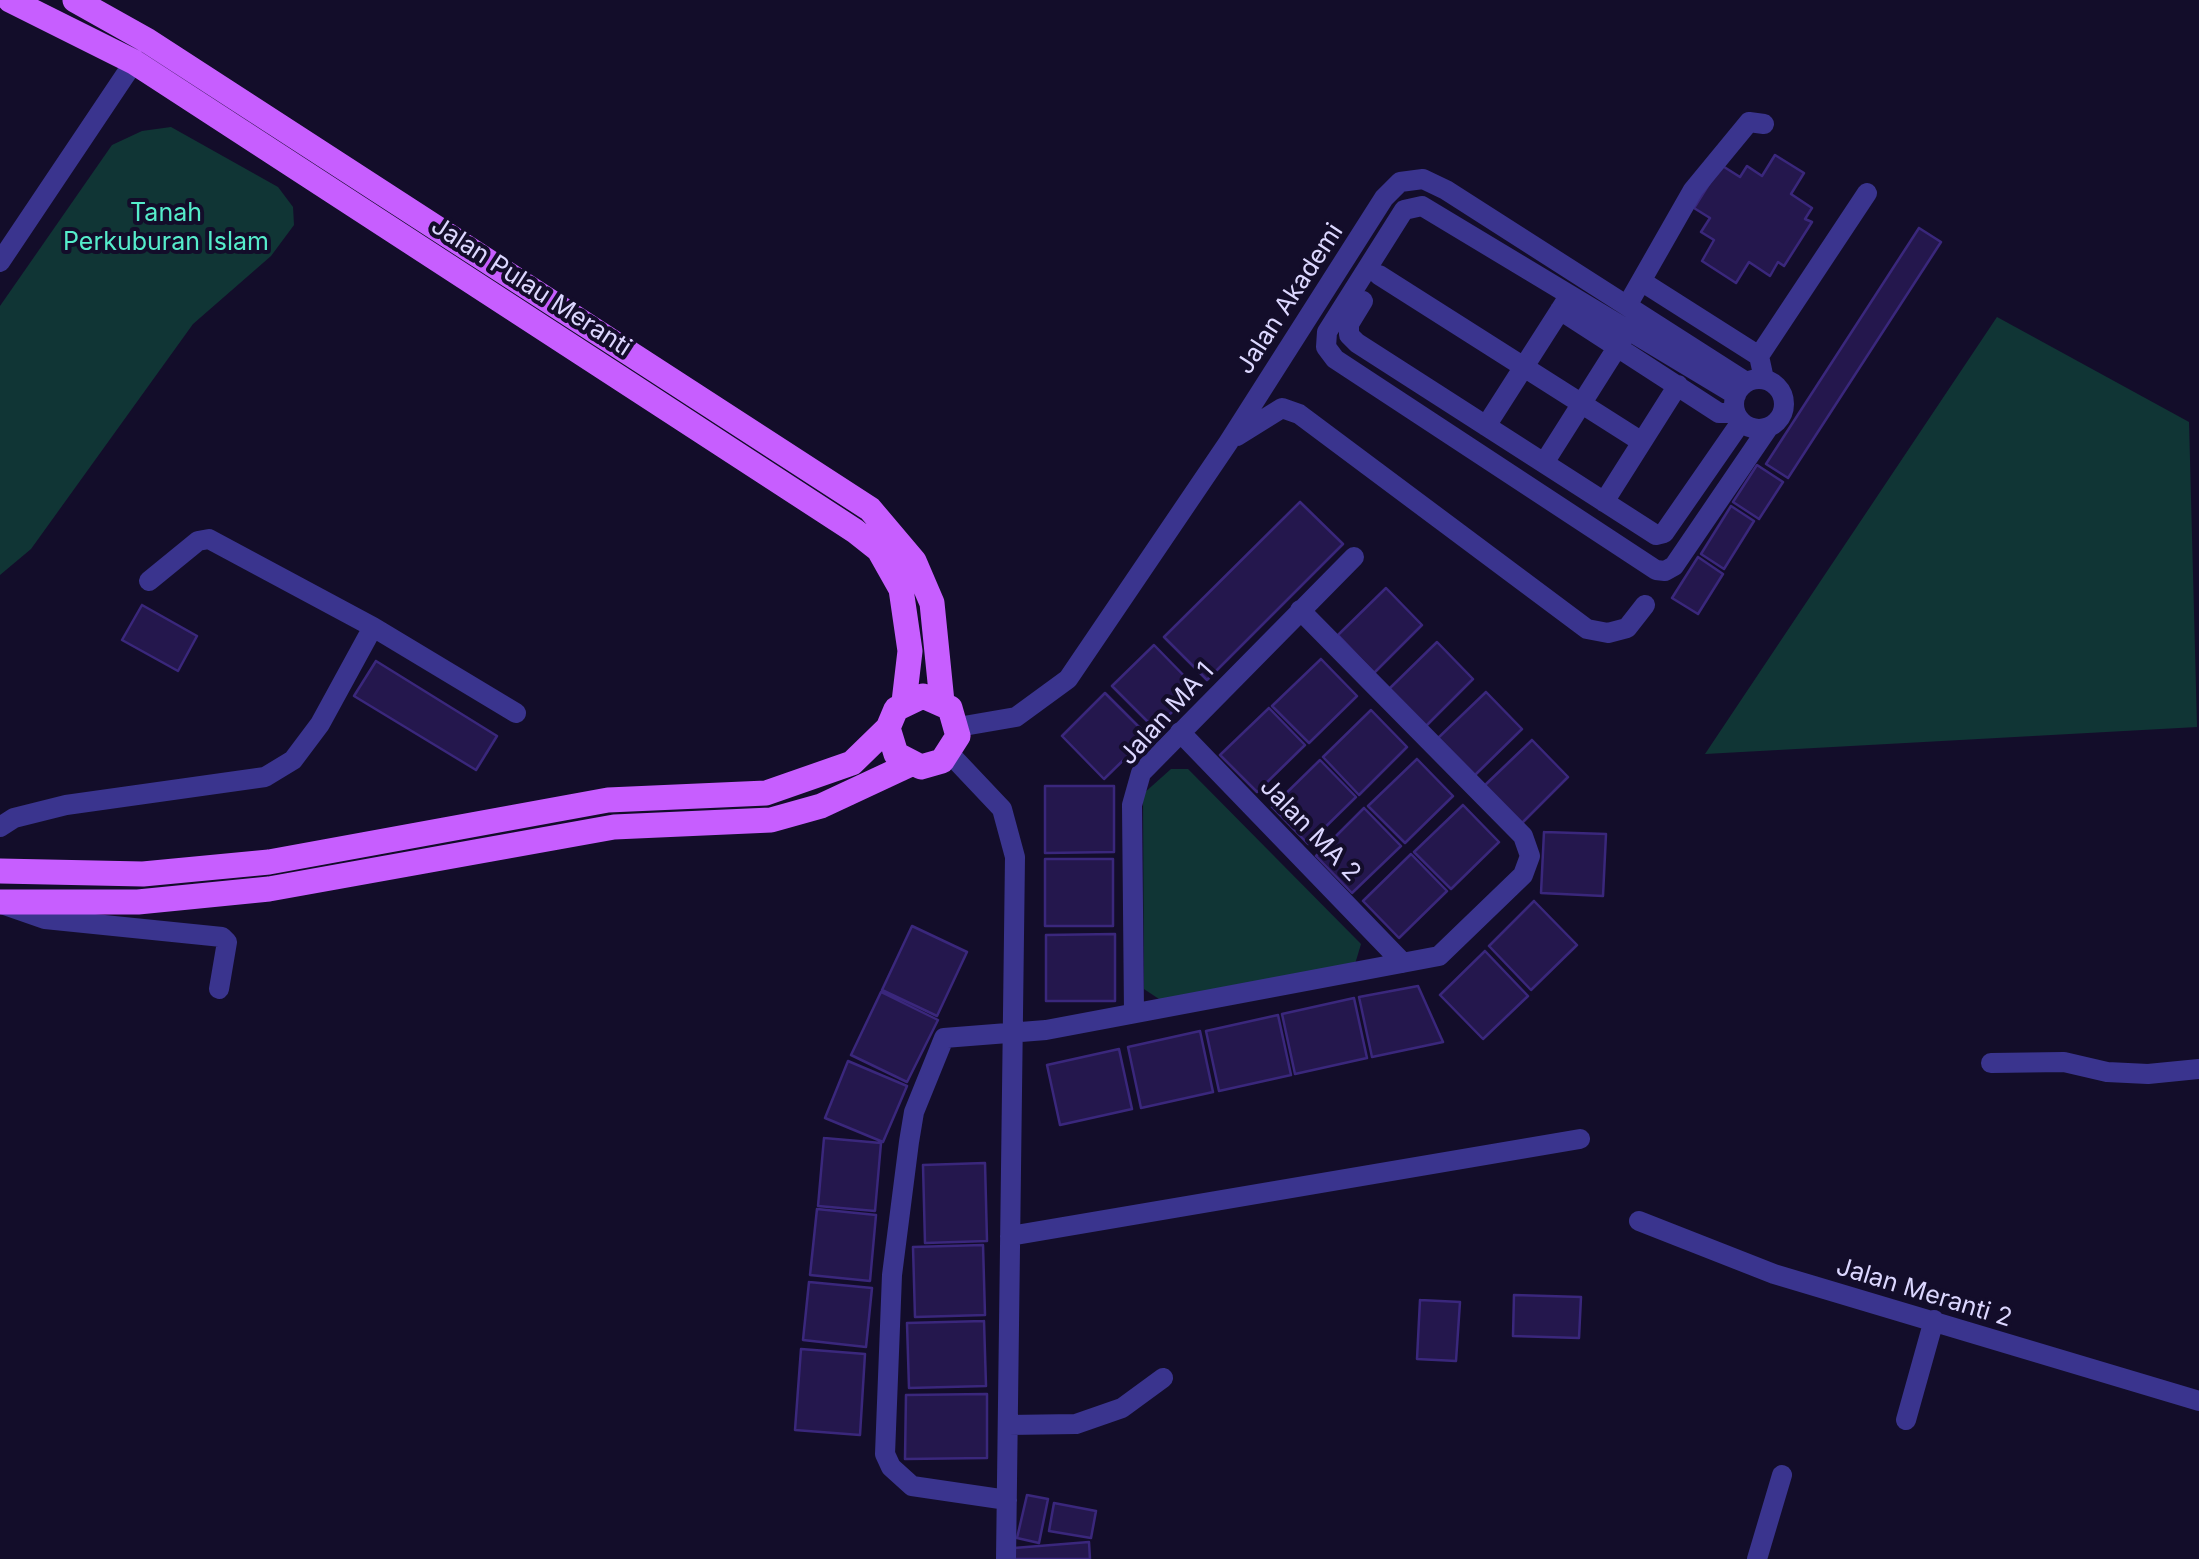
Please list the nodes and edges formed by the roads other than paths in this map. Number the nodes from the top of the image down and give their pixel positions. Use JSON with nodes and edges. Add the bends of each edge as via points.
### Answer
{"nodes":[{"id":1,"x":10,"y":0,"type":"edge"},
{"id":2,"x":75,"y":0,"type":"edge"},
{"id":3,"x":134,"y":62,"type":"junction"},
{"id":4,"x":1764,"y":124,"type":"dead end"},
{"id":5,"x":1866,"y":193,"type":"dead end"},
{"id":6,"x":1422,"y":206,"type":"junction"},
{"id":7,"x":0,"y":262,"type":"edge"},
{"id":8,"x":1379,"y":274,"type":"junction"},
{"id":9,"x":1641,"y":280,"type":"junction"},
{"id":10,"x":1566,"y":301,"type":"junction"},
{"id":11,"x":1628,"y":304,"type":"junction"},
{"id":12,"x":1623,"y":337,"type":"junction"},
{"id":13,"x":1759,"y":356,"type":"junction"},
{"id":14,"x":1524,"y":367,"type":"junction"},
{"id":15,"x":1678,"y":385,"type":"junction"},
{"id":16,"x":1744,"y":398,"type":"junction"},
{"id":17,"x":1582,"y":403,"type":"junction"},
{"id":18,"x":1486,"y":426,"type":"junction"},
{"id":19,"x":1768,"y":428,"type":"junction"},
{"id":20,"x":1642,"y":442,"type":"junction"},
{"id":21,"x":1228,"y":443,"type":"junction"},
{"id":22,"x":1544,"y":463,"type":"junction"},
{"id":23,"x":1604,"y":502,"type":"junction"},
{"id":24,"x":1354,"y":557,"type":"dead end"},
{"id":25,"x":149,"y":580,"type":"dead end"},
{"id":26,"x":1644,"y":605,"type":"dead end"},
{"id":27,"x":1300,"y":610,"type":"junction"},
{"id":28,"x":373,"y":627,"type":"junction"},
{"id":29,"x":904,"y":702,"type":"junction"},
{"id":30,"x":942,"y":702,"type":"junction"},
{"id":31,"x":516,"y":714,"type":"dead end"},
{"id":32,"x":958,"y":726,"type":"junction"},
{"id":33,"x":888,"y":728,"type":"junction"},
{"id":34,"x":1180,"y":732,"type":"junction"},
{"id":35,"x":950,"y":754,"type":"junction"},
{"id":36,"x":910,"y":764,"type":"junction"},
{"id":37,"x":0,"y":826,"type":"edge"},
{"id":38,"x":0,"y":871,"type":"edge"},
{"id":39,"x":0,"y":903,"type":"edge"},
{"id":40,"x":1404,"y":962,"type":"junction"},
{"id":41,"x":219,"y":989,"type":"dead end"},
{"id":42,"x":1134,"y":1013,"type":"junction"},
{"id":43,"x":1015,"y":1034,"type":"junction"},
{"id":44,"x":1990,"y":1062,"type":"dead end"},
{"id":45,"x":2199,"y":1069,"type":"edge"},
{"id":46,"x":1580,"y":1139,"type":"dead end"},
{"id":47,"x":1639,"y":1221,"type":"dead end"},
{"id":48,"x":1010,"y":1236,"type":"junction"},
{"id":49,"x":1934,"y":1320,"type":"junction"},
{"id":50,"x":1163,"y":1378,"type":"dead end"},
{"id":51,"x":2199,"y":1401,"type":"edge"},
{"id":52,"x":1906,"y":1420,"type":"dead end"},
{"id":53,"x":1008,"y":1425,"type":"junction"},
{"id":54,"x":1782,"y":1475,"type":"dead end"},
{"id":55,"x":1007,"y":1500,"type":"junction"},
{"id":56,"x":1006,"y":1559,"type":"edge"},
{"id":57,"x":1757,"y":1559,"type":"edge"}],
"edges":[{"from":1,"to":3,"type":"main road","name":"Jalan Pulau Meranti"},
{"from":2,"to":30,"type":"main road","name":"Jalan Pulau Meranti","via":[[870,509],[914,562],[932,603]]},
{"from":3,"to":7,"type":"street"},
{"from":3,"to":29,"type":"main road","name":"Jalan Pulau Meranti","via":[[879,550],[901,588],[910,651]]},
{"from":4,"to":9,"type":"street","via":[[1749,122],[1693,190]]},
{"from":5,"to":13,"type":"street"},
{"from":6,"to":8,"type":"street"},
{"from":6,"to":10,"type":"street"},
{"from":6,"to":19,"type":"street","via":[[1404,210],[1328,332],[1326,347],[1656,570],[1674,566]]},
{"from":8,"to":14,"type":"street"},
{"from":8,"to":18,"type":"street","via":[[1349,335]]},
{"from":9,"to":11,"type":"street"},
{"from":9,"to":13,"type":"street"},
{"from":10,"to":12,"type":"street"},
{"from":10,"to":14,"type":"street"},
{"from":11,"to":16,"type":"street","name":"Jalan Akademi"},
{"from":11,"to":21,"type":"street","name":"Jalan Akademi","via":[[1424,178],[1400,182]]},
{"from":12,"to":15,"type":"street"},
{"from":12,"to":16,"type":"street"},
{"from":12,"to":17,"type":"street"},
{"from":13,"to":16,"type":"street"},
{"from":14,"to":17,"type":"street"},
{"from":14,"to":18,"type":"street"},
{"from":15,"to":16,"type":"street","via":[[1719,413]]},
{"from":15,"to":20,"type":"street"},
{"from":16,"to":19,"type":"street","via":[[1753,429]]},
{"from":16,"to":19,"type":"street","via":[[1783,394],[1779,420]]},
{"from":16,"to":23,"type":"street","via":[[1664,533],[1656,535]]},
{"from":17,"to":20,"type":"street"},
{"from":17,"to":22,"type":"street"},
{"from":18,"to":22,"type":"street"},
{"from":20,"to":23,"type":"street"},
{"from":21,"to":26,"type":"street","via":[[1282,408],[1300,414],[1588,628],[1626,628]]},
{"from":21,"to":32,"type":"street","name":"Jalan Akademi","via":[[1068,678],[1016,717]]},
{"from":22,"to":23,"type":"street"},
{"from":24,"to":27,"type":"street","name":"Jalan MA 1"},
{"from":25,"to":28,"type":"street","via":[[209,539]]},
{"from":27,"to":34,"type":"street","name":"Jalan MA 1"},
{"from":27,"to":40,"type":"street","via":[[1523,836],[1530,856],[1523,875],[1439,956]]},
{"from":28,"to":31,"type":"street"},
{"from":28,"to":37,"type":"street","via":[[320,724],[293,760],[264,777],[66,805]]},
{"from":29,"to":30,"type":"main road","via":[[923,696]]},
{"from":29,"to":33,"type":"main road"},
{"from":30,"to":32,"type":"main road"},
{"from":32,"to":35,"type":"main road"},
{"from":33,"to":36,"type":"main road","via":[[892,746]]},
{"from":33,"to":38,"type":"main road","via":[[852,763],[766,794],[608,800],[270,862],[143,874]]},
{"from":34,"to":40,"type":"street","name":"Jalan MA 2"},
{"from":34,"to":42,"type":"street","name":"Jalan MA 1","via":[[1141,773],[1132,805]]},
{"from":35,"to":36,"type":"main road","via":[[932,766]]},
{"from":35,"to":43,"type":"street","via":[[983,784],[1010,830]]},
{"from":36,"to":39,"type":"main road","via":[[821,806],[771,820],[614,827],[232,892],[138,902]]},
{"from":39,"to":41,"type":"street","via":[[46,920],[222,937],[227,942]]},
{"from":40,"to":42,"type":"street"},
{"from":42,"to":43,"type":"street"},
{"from":43,"to":48,"type":"street"},
{"from":43,"to":55,"type":"street","via":[[944,1038],[914,1112],[892,1275],[885,1454],[912,1486]]},
{"from":44,"to":45,"type":"street","via":[[2064,1062],[2148,1074]]},
{"from":46,"to":48,"type":"street"},
{"from":47,"to":49,"type":"street","name":"Jalan Meranti 2","via":[[1774,1274]]},
{"from":48,"to":53,"type":"street"},
{"from":49,"to":51,"type":"street","name":"Jalan Meranti 2"},
{"from":49,"to":52,"type":"street"},
{"from":50,"to":53,"type":"street","via":[[1122,1408],[1076,1424]]},
{"from":53,"to":55,"type":"street"},
{"from":54,"to":57,"type":"street"},
{"from":55,"to":56,"type":"street"}]}
